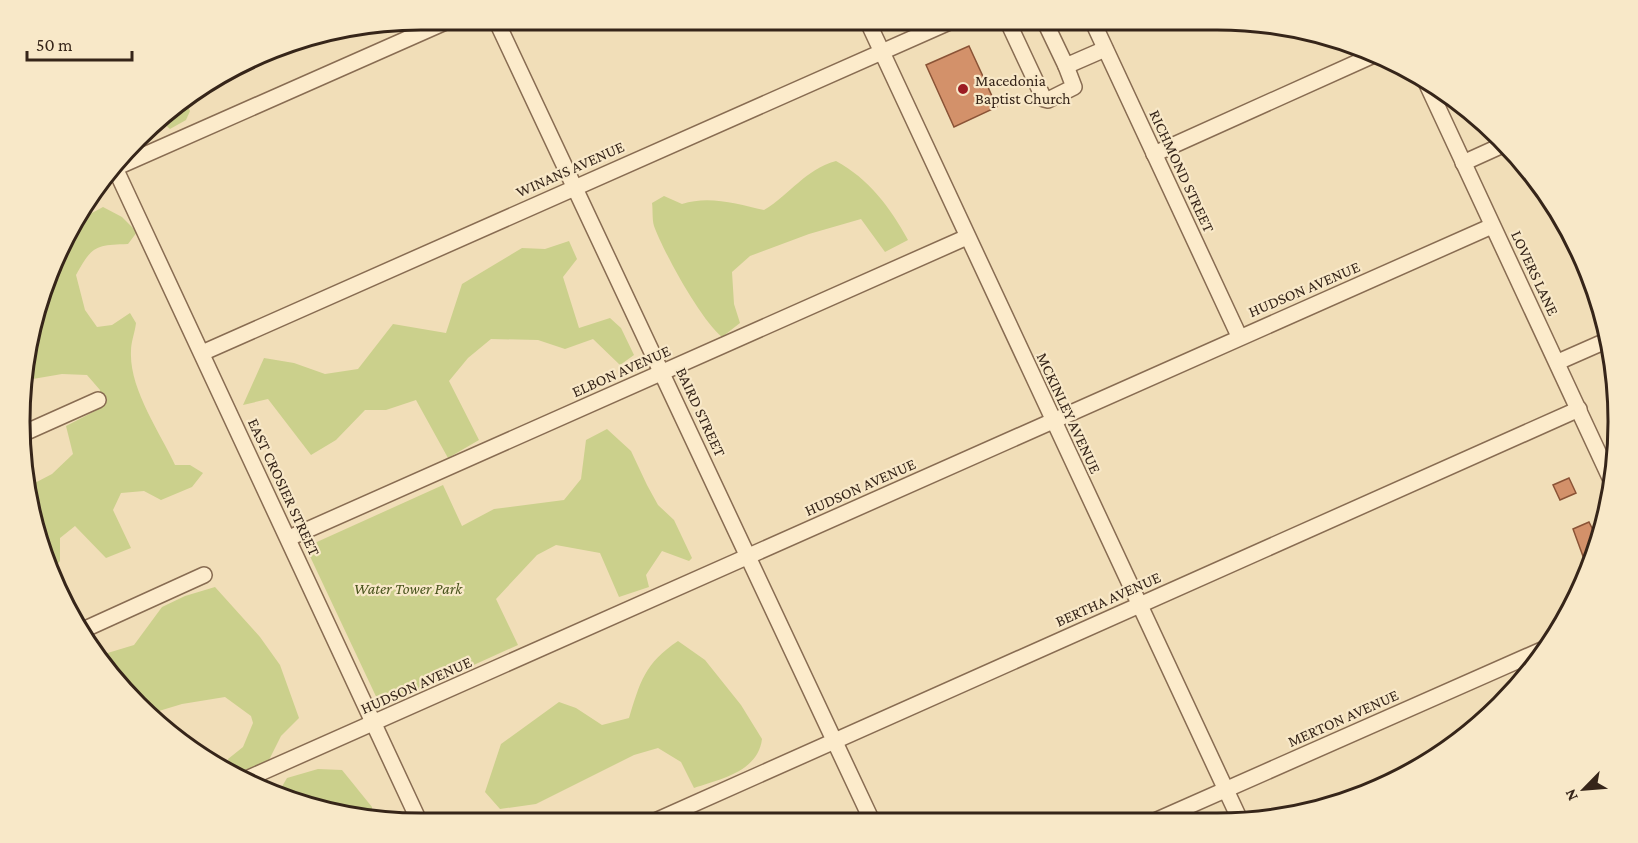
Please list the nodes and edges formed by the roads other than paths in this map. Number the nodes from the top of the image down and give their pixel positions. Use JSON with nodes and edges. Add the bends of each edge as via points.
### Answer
{"nodes":[{"id":1,"x":427,"y":30,"type":"edge"},
{"id":2,"x":501,"y":30,"type":"edge"},
{"id":3,"x":872,"y":30,"type":"edge"},
{"id":4,"x":932,"y":30,"type":"edge"},
{"id":5,"x":1012,"y":30,"type":"edge"},
{"id":6,"x":1049,"y":30,"type":"edge"},
{"id":7,"x":1096,"y":30,"type":"edge"},
{"id":8,"x":1105,"y":49,"type":"junction"},
{"id":9,"x":882,"y":52,"type":"junction"},
{"id":10,"x":1364,"y":59,"type":"edge"},
{"id":11,"x":1066,"y":66,"type":"junction"},
{"id":12,"x":1432,"y":94,"type":"edge"},
{"id":13,"x":1496,"y":148,"type":"edge"},
{"id":14,"x":1154,"y":154,"type":"junction"},
{"id":15,"x":128,"y":162,"type":"edge"},
{"id":16,"x":1463,"y":163,"type":"junction"},
{"id":17,"x":118,"y":174,"type":"edge"},
{"id":18,"x":576,"y":186,"type":"junction"},
{"id":19,"x":1492,"y":226,"type":"junction"},
{"id":20,"x":967,"y":237,"type":"junction"},
{"id":21,"x":1239,"y":336,"type":"junction"},
{"id":22,"x":1600,"y":344,"type":"edge"},
{"id":23,"x":202,"y":353,"type":"junction"},
{"id":24,"x":1558,"y":362,"type":"junction"},
{"id":25,"x":663,"y":372,"type":"junction"},
{"id":26,"x":98,"y":400,"type":"dead end"},
{"id":27,"x":1579,"y":409,"type":"junction"},
{"id":28,"x":1054,"y":422,"type":"junction"},
{"id":29,"x":30,"y":430,"type":"edge"},
{"id":30,"x":1605,"y":467,"type":"edge"},
{"id":31,"x":289,"y":538,"type":"junction"},
{"id":32,"x":749,"y":557,"type":"junction"},
{"id":33,"x":204,"y":576,"type":"dead end"},
{"id":34,"x":1139,"y":605,"type":"junction"},
{"id":35,"x":89,"y":627,"type":"edge"},
{"id":36,"x":1531,"y":655,"type":"edge"},
{"id":37,"x":374,"y":723,"type":"junction"},
{"id":38,"x":835,"y":740,"type":"junction"},
{"id":39,"x":255,"y":776,"type":"edge"},
{"id":40,"x":1226,"y":790,"type":"junction"},
{"id":41,"x":1236,"y":812,"type":"edge"},
{"id":42,"x":415,"y":813,"type":"edge"},
{"id":43,"x":673,"y":813,"type":"edge"},
{"id":44,"x":868,"y":813,"type":"edge"},
{"id":45,"x":1173,"y":813,"type":"edge"}],
"edges":[{"from":1,"to":15,"type":"street"},
{"from":2,"to":18,"type":"street","name":"BAIRD STREET"},
{"from":3,"to":9,"type":"street","name":"MCKINLEY AVENUE"},
{"from":4,"to":9,"type":"street","name":"WINANS AVENUE"},
{"from":5,"to":11,"type":"street","via":[[1044,99],[1074,87]]},
{"from":6,"to":11,"type":"street"},
{"from":7,"to":8,"type":"street","name":"RICHMOND STREET"},
{"from":8,"to":11,"type":"street"},
{"from":8,"to":14,"type":"street","name":"RICHMOND STREET"},
{"from":9,"to":18,"type":"street","name":"WINANS AVENUE"},
{"from":9,"to":20,"type":"street","name":"MCKINLEY AVENUE"},
{"from":10,"to":14,"type":"street"},
{"from":12,"to":16,"type":"street","name":"LOVERS LANE"},
{"from":13,"to":16,"type":"street"},
{"from":14,"to":21,"type":"street","name":"RICHMOND STREET"},
{"from":16,"to":19,"type":"street","name":"LOVERS LANE"},
{"from":17,"to":23,"type":"street","name":"EAST CROSIER STREET"},
{"from":18,"to":23,"type":"street","name":"WINANS AVENUE"},
{"from":18,"to":25,"type":"street","name":"BAIRD STREET"},
{"from":19,"to":21,"type":"street","name":"HUDSON AVENUE"},
{"from":19,"to":24,"type":"street","name":"LOVERS LANE"},
{"from":20,"to":25,"type":"street","name":"ELBON AVENUE"},
{"from":20,"to":28,"type":"street","name":"MCKINLEY AVENUE"},
{"from":21,"to":28,"type":"street","name":"HUDSON AVENUE"},
{"from":22,"to":24,"type":"street"},
{"from":23,"to":31,"type":"street","name":"EAST CROSIER STREET"},
{"from":24,"to":27,"type":"street","name":"LOVERS LANE"},
{"from":25,"to":31,"type":"street","name":"ELBON AVENUE"},
{"from":25,"to":32,"type":"street","name":"BAIRD STREET"},
{"from":26,"to":29,"type":"street"},
{"from":27,"to":30,"type":"street","name":"LOVERS LANE"},
{"from":27,"to":34,"type":"street","name":"BERTHA AVENUE"},
{"from":28,"to":32,"type":"street","name":"HUDSON AVENUE"},
{"from":28,"to":34,"type":"street","name":"MCKINLEY AVENUE"},
{"from":31,"to":37,"type":"street","name":"EAST CROSIER STREET"},
{"from":32,"to":37,"type":"street","name":"HUDSON AVENUE"},
{"from":32,"to":38,"type":"street","name":"BAIRD STREET"},
{"from":33,"to":35,"type":"street"},
{"from":34,"to":38,"type":"street","name":"BERTHA AVENUE"},
{"from":34,"to":40,"type":"street","name":"MCKINLEY AVENUE"},
{"from":36,"to":40,"type":"street","name":"MERTON AVENUE"},
{"from":37,"to":39,"type":"street","name":"HUDSON AVENUE"},
{"from":37,"to":42,"type":"street","name":"EAST CROSIER STREET"},
{"from":38,"to":43,"type":"street","name":"BERTHA AVENUE"},
{"from":38,"to":44,"type":"street","name":"BAIRD STREET"},
{"from":40,"to":41,"type":"street","name":"MCKINLEY AVENUE"},
{"from":40,"to":45,"type":"street","name":"MERTON AVENUE"}]}
